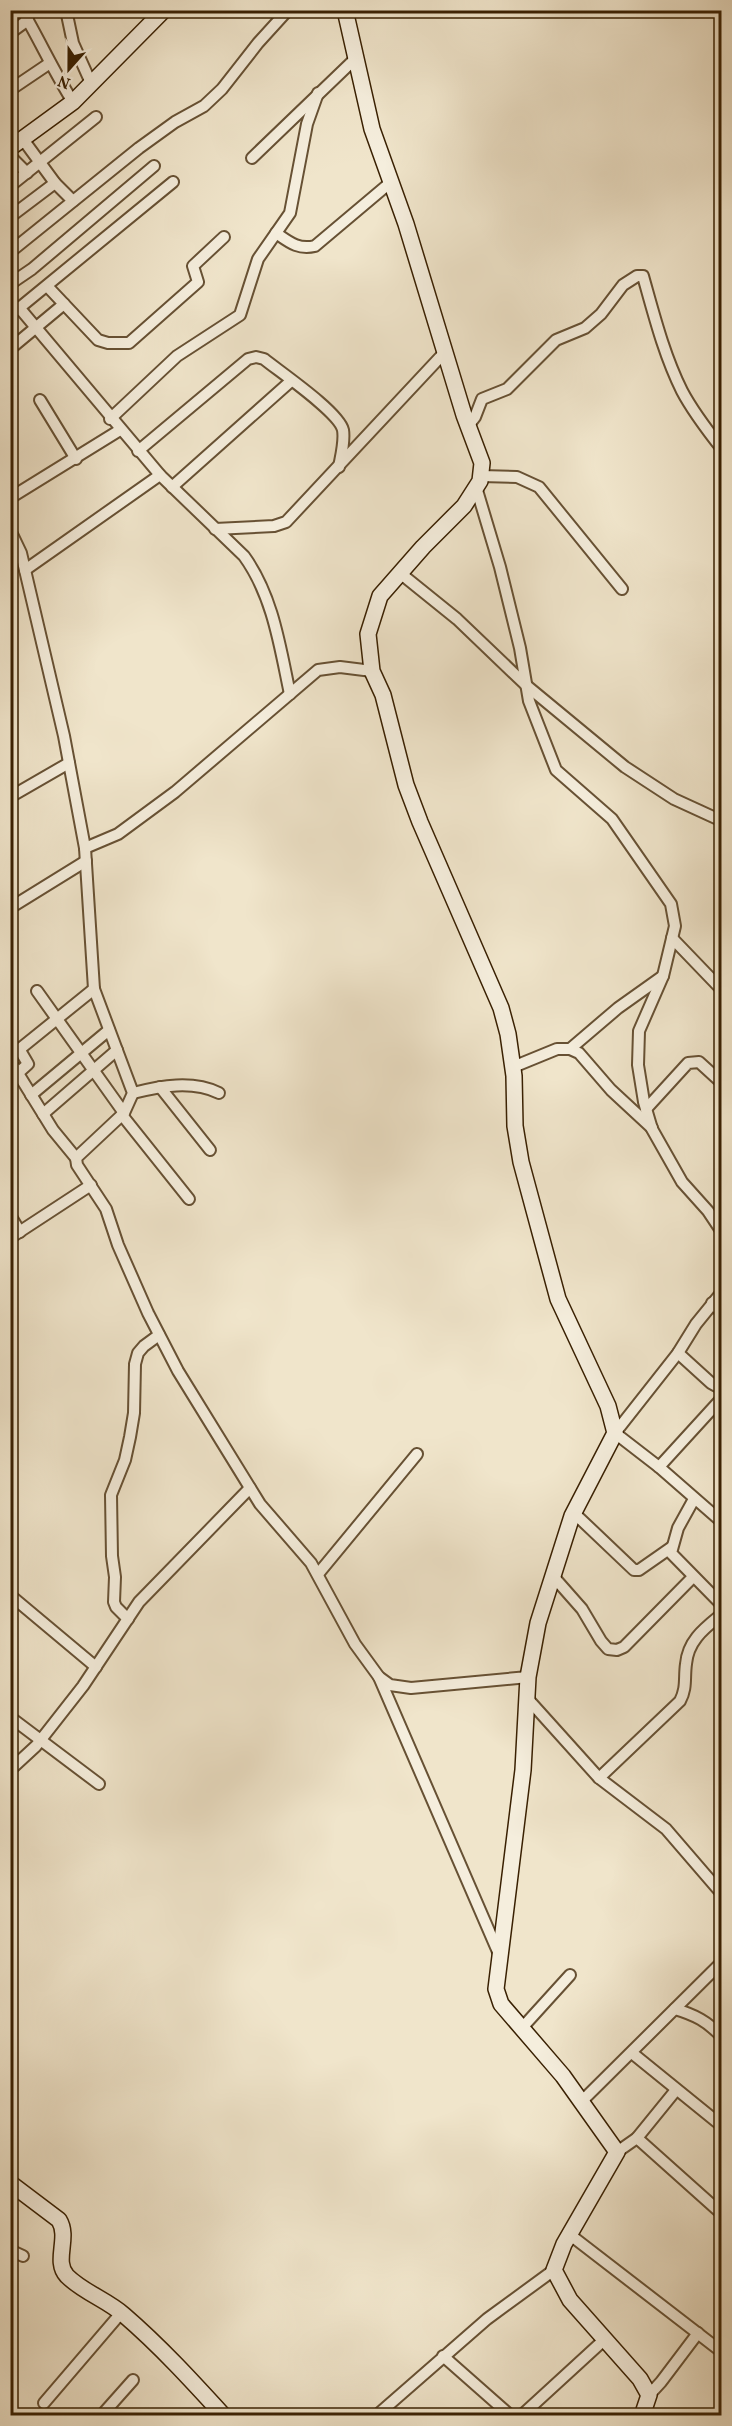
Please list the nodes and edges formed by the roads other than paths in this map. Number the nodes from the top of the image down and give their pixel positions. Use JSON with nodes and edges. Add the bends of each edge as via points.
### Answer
{"nodes":[{"id":1,"x":66,"y":10,"type":"edge"},
{"id":2,"x":164,"y":10,"type":"edge"},
{"id":3,"x":288,"y":10,"type":"edge"},
{"id":4,"x":345,"y":10,"type":"edge"},
{"id":5,"x":25,"y":15,"type":"edge"},
{"id":6,"x":10,"y":33,"type":"edge"},
{"id":7,"x":356,"y":58,"type":"junction"},
{"id":8,"x":50,"y":63,"type":"junction"},
{"id":9,"x":91,"y":83,"type":"junction"},
{"id":10,"x":10,"y":90,"type":"edge"},
{"id":11,"x":318,"y":93,"type":"junction"},
{"id":12,"x":73,"y":102,"type":"junction"},
{"id":13,"x":96,"y":117,"type":"dead end"},
{"id":14,"x":16,"y":143,"type":"edge"},
{"id":15,"x":10,"y":156,"type":"edge"},
{"id":16,"x":252,"y":158,"type":"dead end"},
{"id":17,"x":40,"y":162,"type":"junction"},
{"id":18,"x":154,"y":166,"type":"dead end"},
{"id":19,"x":27,"y":173,"type":"junction"},
{"id":20,"x":172,"y":182,"type":"dead end"},
{"id":21,"x":392,"y":182,"type":"junction"},
{"id":22,"x":55,"y":183,"type":"junction"},
{"id":23,"x":10,"y":186,"type":"edge"},
{"id":24,"x":72,"y":201,"type":"junction"},
{"id":25,"x":10,"y":217,"type":"edge"},
{"id":26,"x":276,"y":233,"type":"junction"},
{"id":27,"x":224,"y":237,"type":"dead end"},
{"id":28,"x":10,"y":252,"type":"edge"},
{"id":29,"x":10,"y":284,"type":"edge"},
{"id":30,"x":47,"y":286,"type":"junction"},
{"id":31,"x":64,"y":304,"type":"junction"},
{"id":32,"x":14,"y":308,"type":"edge"},
{"id":33,"x":36,"y":329,"type":"junction"},
{"id":34,"x":10,"y":349,"type":"edge"},
{"id":35,"x":446,"y":352,"type":"junction"},
{"id":36,"x":291,"y":381,"type":"junction"},
{"id":37,"x":40,"y":399,"type":"dead end"},
{"id":38,"x":111,"y":418,"type":"junction"},
{"id":39,"x":468,"y":426,"type":"junction"},
{"id":40,"x":120,"y":430,"type":"junction"},
{"id":41,"x":722,"y":449,"type":"edge"},
{"id":42,"x":138,"y":450,"type":"junction"},
{"id":43,"x":76,"y":459,"type":"junction"},
{"id":44,"x":339,"y":467,"type":"junction"},
{"id":45,"x":160,"y":475,"type":"junction"},
{"id":46,"x":478,"y":482,"type":"junction"},
{"id":47,"x":172,"y":487,"type":"junction"},
{"id":48,"x":10,"y":498,"type":"edge"},
{"id":49,"x":215,"y":529,"type":"junction"},
{"id":50,"x":10,"y":530,"type":"edge"},
{"id":51,"x":25,"y":570,"type":"junction"},
{"id":52,"x":400,"y":573,"type":"junction"},
{"id":53,"x":622,"y":589,"type":"dead end"},
{"id":54,"x":372,"y":670,"type":"junction"},
{"id":55,"x":526,"y":686,"type":"junction"},
{"id":56,"x":290,"y":694,"type":"junction"},
{"id":57,"x":69,"y":763,"type":"junction"},
{"id":58,"x":10,"y":797,"type":"edge"},
{"id":59,"x":722,"y":821,"type":"edge"},
{"id":60,"x":85,"y":848,"type":"junction"},
{"id":61,"x":86,"y":861,"type":"junction"},
{"id":62,"x":10,"y":908,"type":"edge"},
{"id":63,"x":672,"y":938,"type":"junction"},
{"id":64,"x":663,"y":976,"type":"junction"},
{"id":65,"x":94,"y":989,"type":"junction"},
{"id":66,"x":722,"y":990,"type":"edge"},
{"id":67,"x":37,"y":992,"type":"dead end"},
{"id":68,"x":58,"y":1020,"type":"junction"},
{"id":69,"x":110,"y":1030,"type":"junction"},
{"id":70,"x":570,"y":1049,"type":"junction"},
{"id":71,"x":117,"y":1050,"type":"junction"},
{"id":72,"x":81,"y":1053,"type":"junction"},
{"id":73,"x":513,"y":1067,"type":"junction"},
{"id":74,"x":93,"y":1070,"type":"junction"},
{"id":75,"x":14,"y":1071,"type":"edge"},
{"id":76,"x":722,"y":1083,"type":"edge"},
{"id":77,"x":160,"y":1087,"type":"junction"},
{"id":78,"x":133,"y":1093,"type":"junction"},
{"id":79,"x":219,"y":1093,"type":"dead end"},
{"id":80,"x":32,"y":1095,"type":"junction"},
{"id":81,"x":646,"y":1109,"type":"junction"},
{"id":82,"x":44,"y":1114,"type":"junction"},
{"id":83,"x":123,"y":1114,"type":"junction"},
{"id":84,"x":652,"y":1128,"type":"junction"},
{"id":85,"x":210,"y":1150,"type":"dead end"},
{"id":86,"x":76,"y":1158,"type":"junction"},
{"id":87,"x":91,"y":1185,"type":"junction"},
{"id":88,"x":189,"y":1199,"type":"dead end"},
{"id":89,"x":10,"y":1215,"type":"edge"},
{"id":90,"x":722,"y":1232,"type":"edge"},
{"id":91,"x":15,"y":1235,"type":"edge"},
{"id":92,"x":722,"y":1292,"type":"edge"},
{"id":93,"x":712,"y":1303,"type":"junction"},
{"id":94,"x":722,"y":1313,"type":"edge"},
{"id":95,"x":159,"y":1335,"type":"junction"},
{"id":96,"x":678,"y":1353,"type":"junction"},
{"id":97,"x":722,"y":1389,"type":"edge"},
{"id":98,"x":722,"y":1398,"type":"edge"},
{"id":99,"x":615,"y":1433,"type":"junction"},
{"id":100,"x":417,"y":1454,"type":"dead end"},
{"id":101,"x":659,"y":1467,"type":"junction"},
{"id":102,"x":250,"y":1488,"type":"junction"},
{"id":103,"x":694,"y":1499,"type":"junction"},
{"id":104,"x":574,"y":1513,"type":"junction"},
{"id":105,"x":722,"y":1522,"type":"edge"},
{"id":106,"x":672,"y":1547,"type":"junction"},
{"id":107,"x":318,"y":1574,"type":"junction"},
{"id":108,"x":552,"y":1575,"type":"junction"},
{"id":109,"x":693,"y":1577,"type":"junction"},
{"id":110,"x":10,"y":1595,"type":"edge"},
{"id":111,"x":722,"y":1605,"type":"edge"},
{"id":112,"x":722,"y":1614,"type":"edge"},
{"id":113,"x":128,"y":1619,"type":"junction"},
{"id":114,"x":96,"y":1667,"type":"junction"},
{"id":115,"x":379,"y":1677,"type":"junction"},
{"id":116,"x":528,"y":1677,"type":"junction"},
{"id":117,"x":527,"y":1698,"type":"junction"},
{"id":118,"x":10,"y":1717,"type":"edge"},
{"id":119,"x":42,"y":1738,"type":"junction"},
{"id":120,"x":10,"y":1770,"type":"edge"},
{"id":121,"x":599,"y":1778,"type":"junction"},
{"id":122,"x":99,"y":1784,"type":"dead end"},
{"id":123,"x":722,"y":1894,"type":"edge"},
{"id":124,"x":501,"y":1958,"type":"junction"},
{"id":125,"x":722,"y":1962,"type":"edge"},
{"id":126,"x":570,"y":1975,"type":"dead end"},
{"id":127,"x":675,"y":2009,"type":"junction"},
{"id":128,"x":722,"y":2020,"type":"edge"},
{"id":129,"x":708,"y":2023,"type":"junction"},
{"id":130,"x":521,"y":2029,"type":"junction"},
{"id":131,"x":722,"y":2037,"type":"edge"},
{"id":132,"x":632,"y":2053,"type":"junction"},
{"id":133,"x":676,"y":2090,"type":"junction"},
{"id":134,"x":581,"y":2102,"type":"junction"},
{"id":135,"x":722,"y":2126,"type":"edge"},
{"id":136,"x":637,"y":2138,"type":"junction"},
{"id":137,"x":617,"y":2152,"type":"junction"},
{"id":138,"x":10,"y":2183,"type":"edge"},
{"id":139,"x":722,"y":2214,"type":"edge"},
{"id":140,"x":569,"y":2234,"type":"junction"},
{"id":141,"x":10,"y":2250,"type":"edge"},
{"id":142,"x":23,"y":2256,"type":"dead end"},
{"id":143,"x":554,"y":2270,"type":"junction"},
{"id":144,"x":122,"y":2313,"type":"junction"},
{"id":145,"x":698,"y":2333,"type":"junction"},
{"id":146,"x":605,"y":2339,"type":"junction"},
{"id":147,"x":722,"y":2352,"type":"edge"},
{"id":148,"x":443,"y":2356,"type":"junction"},
{"id":149,"x":133,"y":2380,"type":"dead end"},
{"id":150,"x":649,"y":2395,"type":"junction"},
{"id":151,"x":44,"y":2403,"type":"dead end"},
{"id":152,"x":105,"y":2414,"type":"edge"},
{"id":153,"x":224,"y":2415,"type":"edge"},
{"id":154,"x":376,"y":2415,"type":"edge"},
{"id":155,"x":511,"y":2415,"type":"edge"},
{"id":156,"x":521,"y":2415,"type":"edge"},
{"id":157,"x":642,"y":2415,"type":"edge"}],
"edges":[{"from":1,"to":9,"type":"street","via":[[73,43]]},
{"from":2,"to":9,"type":"street"},
{"from":3,"to":24,"type":"street","via":[[204,106],[175,122]]},
{"from":4,"to":7,"type":"street"},
{"from":5,"to":6,"type":"street"},
{"from":5,"to":8,"type":"street"},
{"from":7,"to":11,"type":"street"},
{"from":7,"to":21,"type":"street","via":[[372,129]]},
{"from":8,"to":10,"type":"street"},
{"from":8,"to":12,"type":"street"},
{"from":9,"to":12,"type":"street"},
{"from":11,"to":16,"type":"street"},
{"from":11,"to":26,"type":"street","via":[[307,124],[290,213]]},
{"from":12,"to":14,"type":"street"},
{"from":13,"to":17,"type":"street"},
{"from":14,"to":17,"type":"street"},
{"from":15,"to":19,"type":"street"},
{"from":17,"to":19,"type":"street"},
{"from":17,"to":22,"type":"street"},
{"from":18,"to":29,"type":"street"},
{"from":19,"to":23,"type":"street"},
{"from":20,"to":30,"type":"street"},
{"from":21,"to":26,"type":"street","via":[[315,246],[295,247]]},
{"from":21,"to":35,"type":"street"},
{"from":22,"to":24,"type":"street"},
{"from":22,"to":25,"type":"street"},
{"from":24,"to":28,"type":"street"},
{"from":26,"to":38,"type":"street","via":[[258,259],[240,315],[177,356]]},
{"from":27,"to":31,"type":"street","via":[[193,266],[198,282],[129,342],[98,340]]},
{"from":30,"to":31,"type":"street"},
{"from":30,"to":32,"type":"street"},
{"from":31,"to":33,"type":"street"},
{"from":32,"to":33,"type":"street"},
{"from":33,"to":34,"type":"street"},
{"from":33,"to":38,"type":"street"},
{"from":35,"to":39,"type":"street"},
{"from":35,"to":44,"type":"street"},
{"from":36,"to":42,"type":"street","via":[[264,359],[248,359]]},
{"from":36,"to":44,"type":"street","via":[[341,425],[344,433]]},
{"from":36,"to":47,"type":"street"},
{"from":37,"to":43,"type":"street"},
{"from":38,"to":40,"type":"street"},
{"from":39,"to":41,"type":"street","via":[[482,399],[507,389],[556,340],[585,328],[623,285],[643,276],[661,339],[682,391]]},
{"from":39,"to":46,"type":"street","via":[[482,464]]},
{"from":40,"to":42,"type":"street"},
{"from":40,"to":43,"type":"street"},
{"from":42,"to":45,"type":"street"},
{"from":43,"to":48,"type":"street"},
{"from":44,"to":49,"type":"street","via":[[286,522]]},
{"from":45,"to":47,"type":"street"},
{"from":45,"to":51,"type":"street"},
{"from":46,"to":52,"type":"street","via":[[464,506]]},
{"from":46,"to":53,"type":"street","via":[[517,477],[539,487]]},
{"from":46,"to":55,"type":"street"},
{"from":47,"to":49,"type":"street"},
{"from":49,"to":56,"type":"street","via":[[255,571],[274,620]]},
{"from":50,"to":51,"type":"street"},
{"from":51,"to":57,"type":"street"},
{"from":52,"to":54,"type":"street","via":[[380,596],[368,634]]},
{"from":52,"to":55,"type":"street","via":[[457,619]]},
{"from":54,"to":56,"type":"street","via":[[318,670]]},
{"from":54,"to":73,"type":"street","via":[[420,822],[501,1008]]},
{"from":55,"to":59,"type":"street","via":[[648,784]]},
{"from":55,"to":63,"type":"street","via":[[556,770],[612,819],[671,904],[675,926]]},
{"from":56,"to":60,"type":"street","via":[[175,792],[118,834]]},
{"from":57,"to":58,"type":"street"},
{"from":57,"to":60,"type":"street"},
{"from":60,"to":61,"type":"street"},
{"from":61,"to":62,"type":"street"},
{"from":61,"to":65,"type":"street"},
{"from":63,"to":64,"type":"street"},
{"from":63,"to":66,"type":"street"},
{"from":64,"to":70,"type":"street"},
{"from":64,"to":81,"type":"street","via":[[639,1031],[638,1065]]},
{"from":65,"to":68,"type":"street"},
{"from":65,"to":69,"type":"street"},
{"from":67,"to":68,"type":"street"},
{"from":68,"to":72,"type":"street"},
{"from":68,"to":75,"type":"street","via":[[21,1048],[28,1064]]},
{"from":69,"to":71,"type":"street"},
{"from":69,"to":72,"type":"street"},
{"from":70,"to":73,"type":"street","via":[[557,1049]]},
{"from":70,"to":84,"type":"street","via":[[579,1053]]},
{"from":71,"to":74,"type":"street"},
{"from":71,"to":78,"type":"street"},
{"from":72,"to":74,"type":"street"},
{"from":72,"to":80,"type":"street"},
{"from":73,"to":99,"type":"street","via":[[521,1162],[558,1299],[608,1406]]},
{"from":74,"to":82,"type":"street"},
{"from":74,"to":83,"type":"street"},
{"from":75,"to":80,"type":"street"},
{"from":76,"to":81,"type":"street","via":[[699,1062],[688,1063]]},
{"from":77,"to":78,"type":"street"},
{"from":77,"to":79,"type":"street","via":[[195,1085]]},
{"from":77,"to":85,"type":"street"},
{"from":78,"to":83,"type":"street"},
{"from":80,"to":82,"type":"street"},
{"from":81,"to":84,"type":"street"},
{"from":82,"to":86,"type":"street"},
{"from":83,"to":86,"type":"street"},
{"from":83,"to":88,"type":"street"},
{"from":84,"to":90,"type":"street","via":[[682,1182]]},
{"from":86,"to":87,"type":"street","via":[[76,1165]]},
{"from":87,"to":91,"type":"street"},
{"from":87,"to":95,"type":"street","via":[[106,1209]]},
{"from":89,"to":91,"type":"street"},
{"from":92,"to":93,"type":"street"},
{"from":93,"to":94,"type":"street"},
{"from":93,"to":96,"type":"street"},
{"from":95,"to":102,"type":"street"},
{"from":95,"to":113,"type":"street","via":[[138,1353],[130,1437],[111,1495],[114,1602]]},
{"from":96,"to":97,"type":"street"},
{"from":96,"to":99,"type":"street"},
{"from":98,"to":101,"type":"street"},
{"from":99,"to":101,"type":"street"},
{"from":99,"to":104,"type":"street"},
{"from":100,"to":107,"type":"street"},
{"from":101,"to":103,"type":"street"},
{"from":102,"to":107,"type":"street"},
{"from":102,"to":113,"type":"street","via":[[139,1602]]},
{"from":103,"to":105,"type":"street"},
{"from":103,"to":106,"type":"street"},
{"from":104,"to":106,"type":"street","via":[[634,1570]]},
{"from":104,"to":108,"type":"street"},
{"from":106,"to":109,"type":"street","via":[[674,1558]]},
{"from":107,"to":115,"type":"street","via":[[355,1644]]},
{"from":108,"to":109,"type":"street","via":[[582,1609],[601,1641],[608,1649],[617,1650]]},
{"from":108,"to":116,"type":"street"},
{"from":109,"to":111,"type":"street"},
{"from":110,"to":114,"type":"street"},
{"from":112,"to":121,"type":"street","via":[[690,1646],[686,1690],[680,1701]]},
{"from":113,"to":114,"type":"street"},
{"from":114,"to":119,"type":"street"},
{"from":115,"to":116,"type":"street","via":[[390,1685],[411,1689]]},
{"from":115,"to":124,"type":"street"},
{"from":116,"to":117,"type":"street"},
{"from":117,"to":121,"type":"street"},
{"from":117,"to":124,"type":"street","via":[[523,1770]]},
{"from":118,"to":119,"type":"street"},
{"from":119,"to":120,"type":"street"},
{"from":119,"to":122,"type":"street"},
{"from":121,"to":123,"type":"street","via":[[666,1829]]},
{"from":124,"to":130,"type":"street","via":[[496,1989],[501,2004]]},
{"from":125,"to":127,"type":"street"},
{"from":126,"to":130,"type":"street"},
{"from":127,"to":129,"type":"street"},
{"from":127,"to":132,"type":"street"},
{"from":128,"to":129,"type":"street"},
{"from":129,"to":131,"type":"street"},
{"from":130,"to":134,"type":"street"},
{"from":132,"to":133,"type":"street"},
{"from":132,"to":134,"type":"street"},
{"from":133,"to":135,"type":"street"},
{"from":133,"to":136,"type":"street"},
{"from":134,"to":137,"type":"street"},
{"from":136,"to":137,"type":"street"},
{"from":136,"to":139,"type":"street"},
{"from":137,"to":140,"type":"street"},
{"from":138,"to":144,"type":"street","via":[[64,2228],[61,2260],[67,2276]]},
{"from":140,"to":143,"type":"street"},
{"from":140,"to":145,"type":"street"},
{"from":141,"to":142,"type":"street"},
{"from":143,"to":146,"type":"street","via":[[570,2300]]},
{"from":143,"to":148,"type":"street"},
{"from":144,"to":151,"type":"street"},
{"from":144,"to":153,"type":"street"},
{"from":145,"to":147,"type":"street"},
{"from":145,"to":150,"type":"street"},
{"from":146,"to":150,"type":"street"},
{"from":146,"to":156,"type":"street"},
{"from":148,"to":154,"type":"street"},
{"from":148,"to":155,"type":"street"},
{"from":149,"to":152,"type":"street"},
{"from":150,"to":157,"type":"street"}]}
